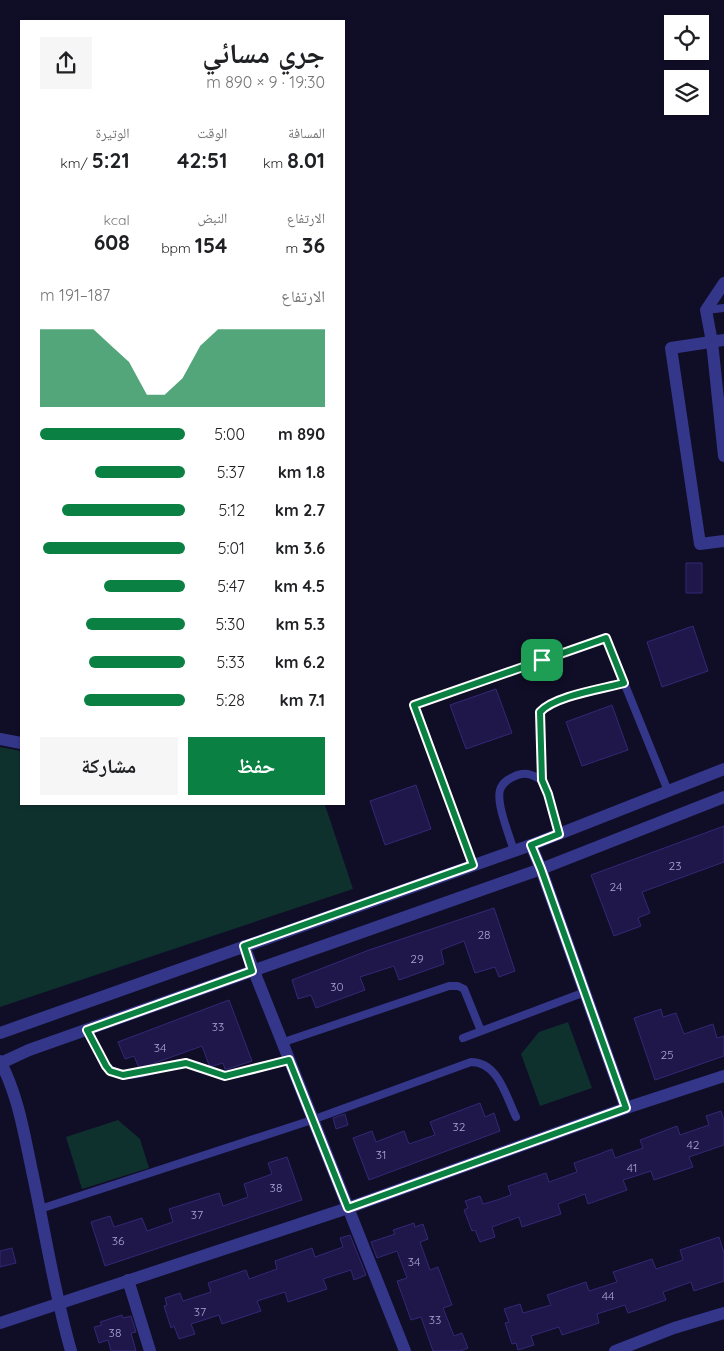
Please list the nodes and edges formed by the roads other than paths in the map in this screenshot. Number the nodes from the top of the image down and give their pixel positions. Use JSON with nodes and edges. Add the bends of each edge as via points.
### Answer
{"nodes":[{"id":1,"x":724,"y":283,"type":"edge"},
{"id":2,"x":724,"y":308,"type":"edge"},
{"id":3,"x":706,"y":310,"type":"junction"},
{"id":4,"x":718,"y":341,"type":"edge"},
{"id":5,"x":724,"y":456,"type":"edge"},
{"id":6,"x":724,"y":541,"type":"edge"},
{"id":7,"x":624,"y":683,"type":"junction"},
{"id":8,"x":0,"y":739,"type":"edge"},
{"id":9,"x":20,"y":743,"type":"edge"},
{"id":10,"x":724,"y":769,"type":"edge"},
{"id":11,"x":542,"y":780,"type":"junction"},
{"id":12,"x":668,"y":791,"type":"junction"},
{"id":13,"x":724,"y":796,"type":"edge"},
{"id":14,"x":559,"y":834,"type":"junction"},
{"id":15,"x":531,"y":845,"type":"junction"},
{"id":16,"x":514,"y":851,"type":"junction"},
{"id":17,"x":473,"y":865,"type":"junction"},
{"id":18,"x":541,"y":869,"type":"junction"},
{"id":19,"x":244,"y":946,"type":"junction"},
{"id":20,"x":252,"y":971,"type":"junction"},
{"id":21,"x":585,"y":992,"type":"junction"},
{"id":22,"x":87,"y":1030,"type":"junction"},
{"id":23,"x":481,"y":1031,"type":"junction"},
{"id":24,"x":0,"y":1033,"type":"edge"},
{"id":25,"x":463,"y":1038,"type":"dead end"},
{"id":26,"x":281,"y":1042,"type":"junction"},
{"id":27,"x":289,"y":1060,"type":"junction"},
{"id":28,"x":1,"y":1062,"type":"edge"},
{"id":29,"x":724,"y":1076,"type":"edge"},
{"id":30,"x":626,"y":1108,"type":"junction"},
{"id":31,"x":516,"y":1117,"type":"dead end"},
{"id":32,"x":312,"y":1120,"type":"junction"},
{"id":33,"x":348,"y":1208,"type":"junction"},
{"id":34,"x":40,"y":1210,"type":"junction"},
{"id":35,"x":128,"y":1280,"type":"junction"},
{"id":36,"x":58,"y":1304,"type":"junction"},
{"id":37,"x":724,"y":1313,"type":"edge"},
{"id":38,"x":0,"y":1324,"type":"edge"},
{"id":39,"x":70,"y":1351,"type":"edge"},
{"id":40,"x":150,"y":1351,"type":"edge"},
{"id":41,"x":405,"y":1351,"type":"edge"},
{"id":42,"x":614,"y":1351,"type":"edge"}],
"edges":[{"from":1,"to":3,"type":"street"},
{"from":2,"to":3,"type":"lane"},
{"from":3,"to":4,"type":"street"},
{"from":4,"to":5,"type":"street"},
{"from":4,"to":6,"type":"street","via":[[671,348],[700,544]]},
{"from":7,"to":11,"type":"lane","via":[[564,698],[546,705],[540,712]]},
{"from":7,"to":12,"type":"lane"},
{"from":7,"to":17,"type":"lane","via":[[606,638],[414,705]]},
{"from":8,"to":9,"type":"street"},
{"from":10,"to":12,"type":"street"},
{"from":11,"to":14,"type":"lane"},
{"from":11,"to":16,"type":"lane","via":[[528,773],[518,774],[506,780],[500,791]]},
{"from":12,"to":14,"type":"street"},
{"from":13,"to":18,"type":"street"},
{"from":14,"to":15,"type":"street"},
{"from":15,"to":16,"type":"street"},
{"from":15,"to":18,"type":"street"},
{"from":16,"to":17,"type":"street"},
{"from":17,"to":19,"type":"street"},
{"from":18,"to":20,"type":"street"},
{"from":18,"to":21,"type":"street"},
{"from":19,"to":20,"type":"street"},
{"from":19,"to":24,"type":"street"},
{"from":20,"to":22,"type":"street"},
{"from":20,"to":26,"type":"street"},
{"from":21,"to":23,"type":"lane"},
{"from":21,"to":30,"type":"street"},
{"from":22,"to":27,"type":"lane","via":[[106,1066],[110,1071],[123,1075],[186,1063],[229,1075]]},
{"from":22,"to":28,"type":"street"},
{"from":23,"to":25,"type":"lane"},
{"from":23,"to":26,"type":"lane","via":[[464,989],[449,986]]},
{"from":26,"to":27,"type":"street"},
{"from":27,"to":32,"type":"street"},
{"from":28,"to":34,"type":"street","via":[[16,1100]]},
{"from":29,"to":30,"type":"street"},
{"from":30,"to":33,"type":"street"},
{"from":31,"to":32,"type":"lane","via":[[494,1073],[486,1065],[471,1062]]},
{"from":32,"to":33,"type":"street"},
{"from":32,"to":34,"type":"lane"},
{"from":33,"to":35,"type":"street"},
{"from":33,"to":41,"type":"street"},
{"from":34,"to":36,"type":"street"},
{"from":35,"to":36,"type":"street"},
{"from":35,"to":40,"type":"street"},
{"from":36,"to":38,"type":"street"},
{"from":36,"to":39,"type":"street"},
{"from":37,"to":42,"type":"street"}]}
